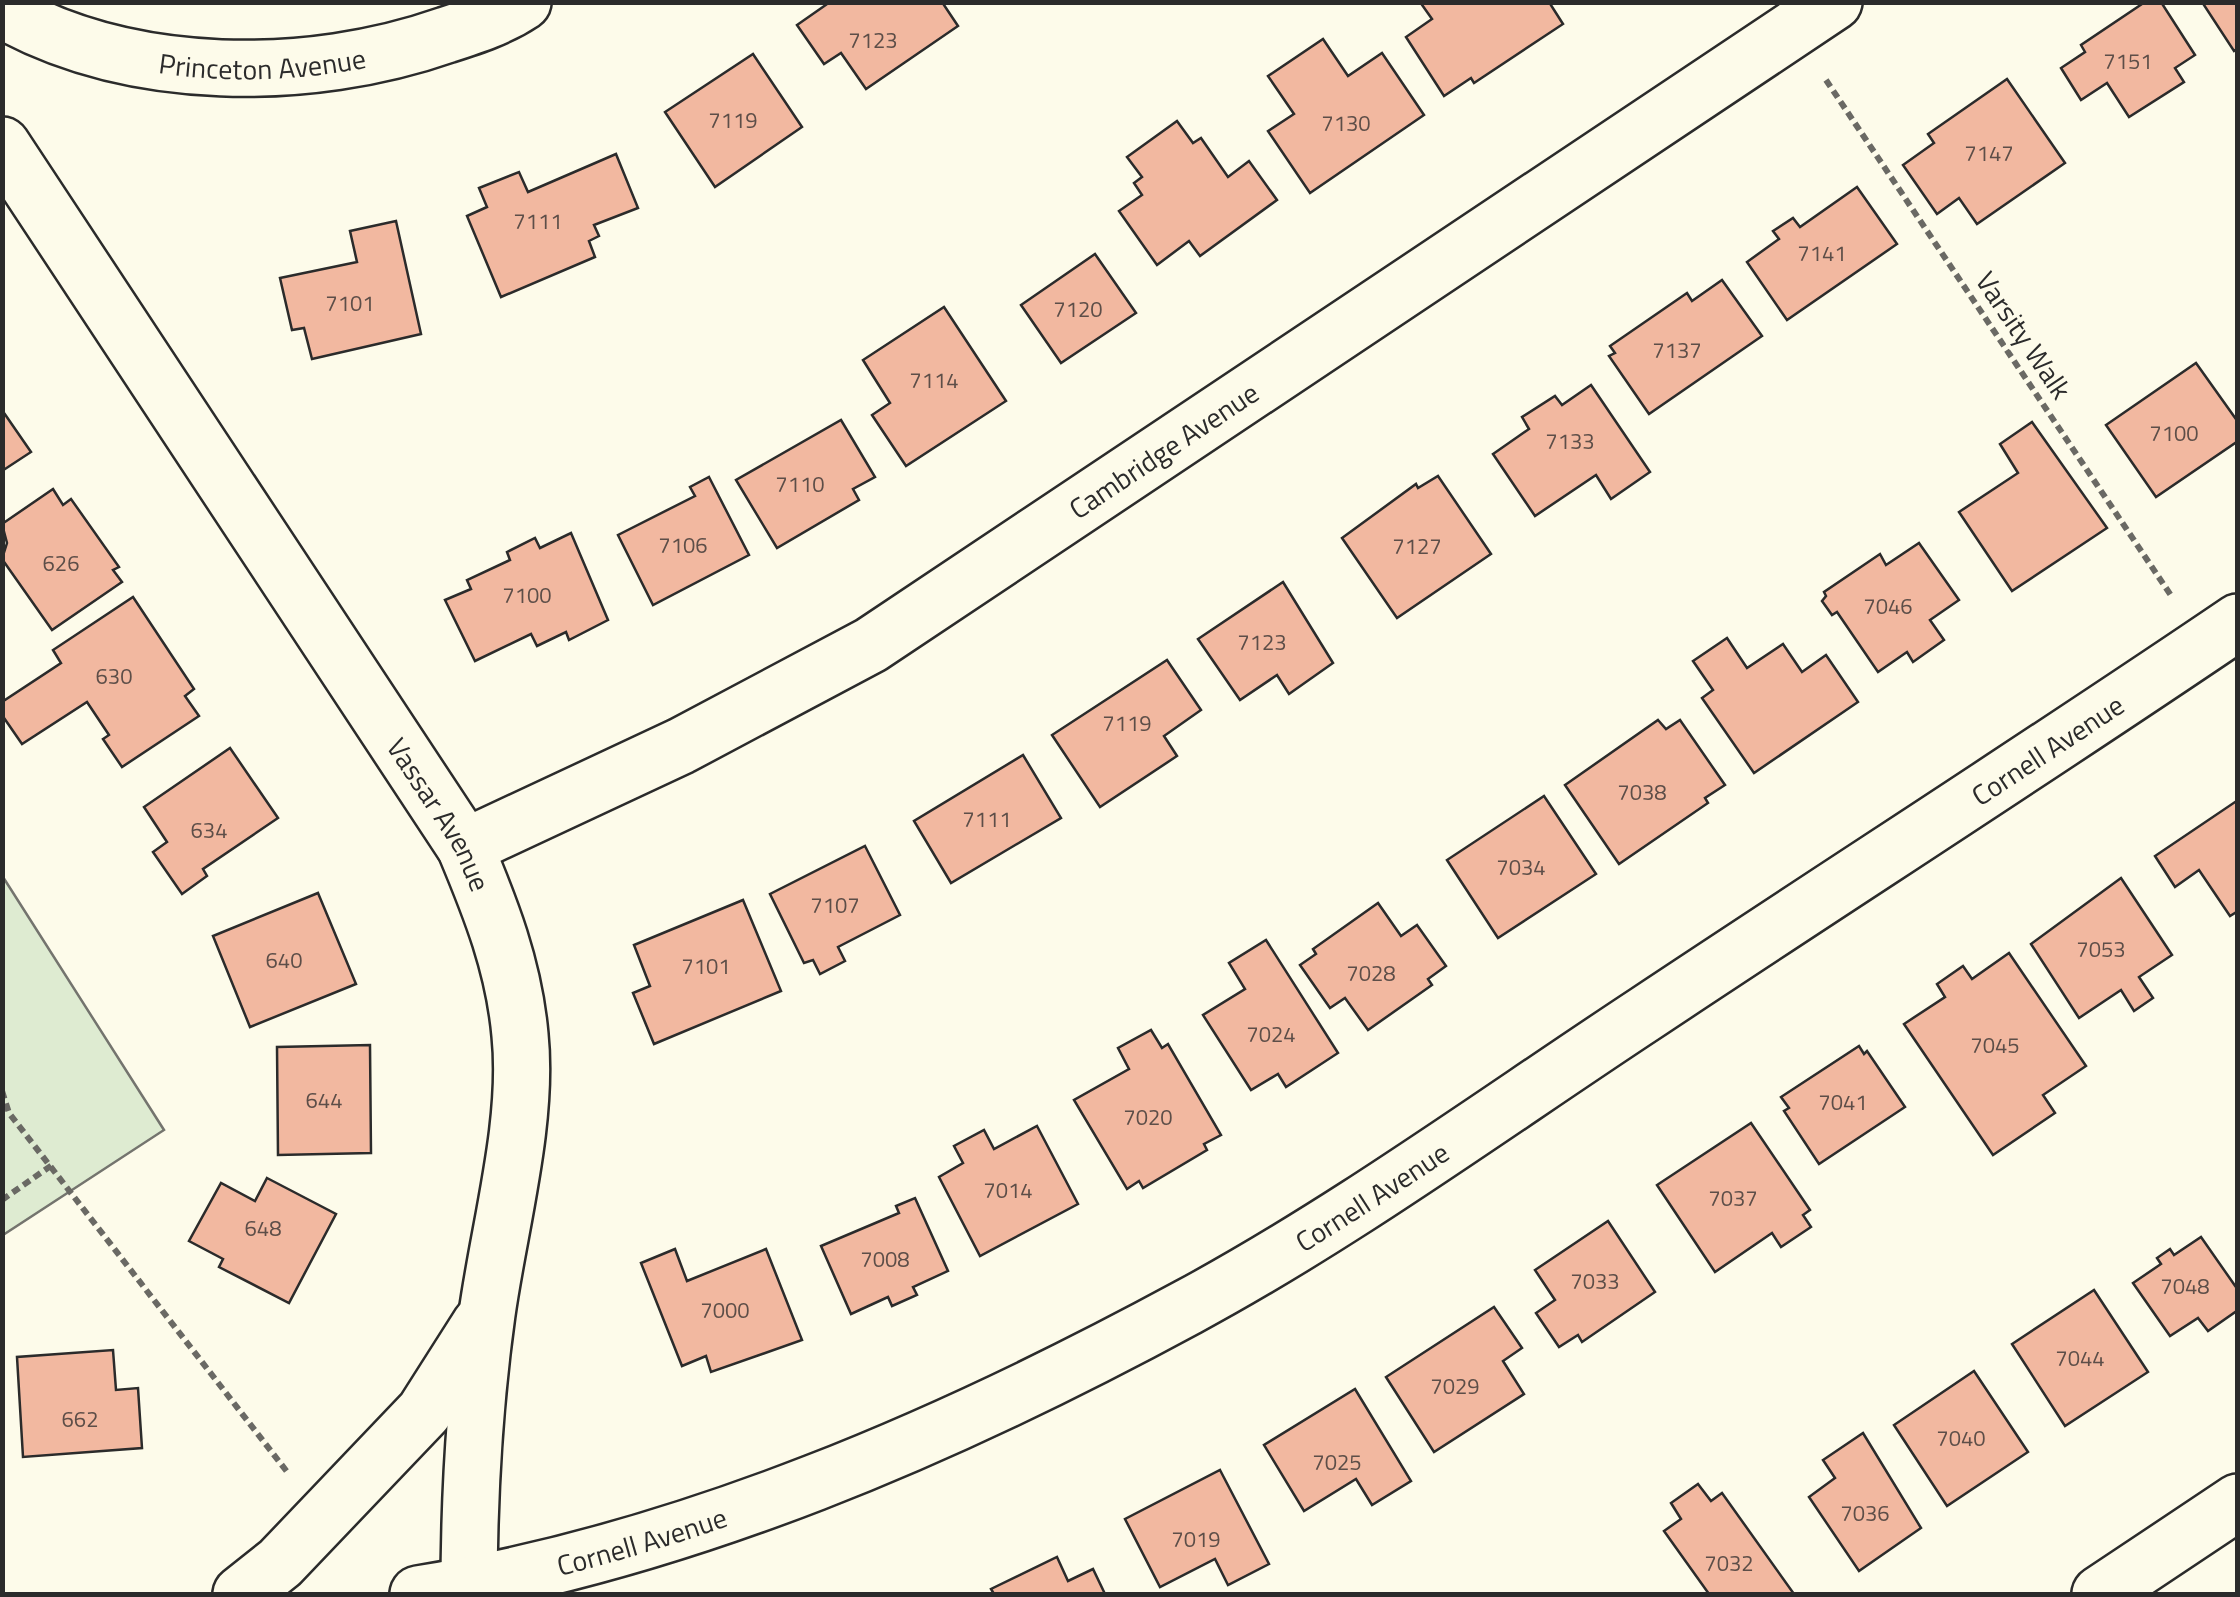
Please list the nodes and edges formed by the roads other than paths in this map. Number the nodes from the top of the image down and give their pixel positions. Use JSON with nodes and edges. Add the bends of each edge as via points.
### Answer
{"nodes":[{"id":1,"x":523,"y":2,"type":"edge"},
{"id":2,"x":2,"y":10,"type":"edge"},
{"id":3,"x":1813,"y":16,"type":"edge"},
{"id":4,"x":2,"y":144,"type":"edge"},
{"id":5,"x":2221,"y":633,"type":"edge"},
{"id":6,"x":464,"y":847,"type":"junction"},
{"id":7,"x":487,"y":1313,"type":"junction"},
{"id":8,"x":2238,"y":1502,"type":"edge"},
{"id":9,"x":452,"y":1592,"type":"edge"},
{"id":10,"x":241,"y":1594,"type":"edge"},
{"id":11,"x":2100,"y":1594,"type":"edge"}],
"edges":[{"from":1,"to":2,"type":"street","name":"Princeton Avenue","via":[[503,16],[403,50],[283,70],[174,64],[40,31]]},
{"from":3,"to":6,"type":"street","name":"Cambridge Avenue","via":[[872,646],[681,746]]},
{"from":4,"to":6,"type":"street","name":"Vassar Avenue"},
{"from":5,"to":9,"type":"street","name":"Cornell Avenue","via":[[1375,1192],[1190,1306],[838,1475],[651,1537]]},
{"from":6,"to":7,"type":"street","name":"Vassar Avenue","via":[[504,942],[521,1038],[514,1151]]},
{"from":7,"to":9,"type":"street","name":"Vassar Avenue"},
{"from":7,"to":10,"type":"street","via":[[424,1412],[327,1516]]},
{"from":8,"to":11,"type":"street"}]}
